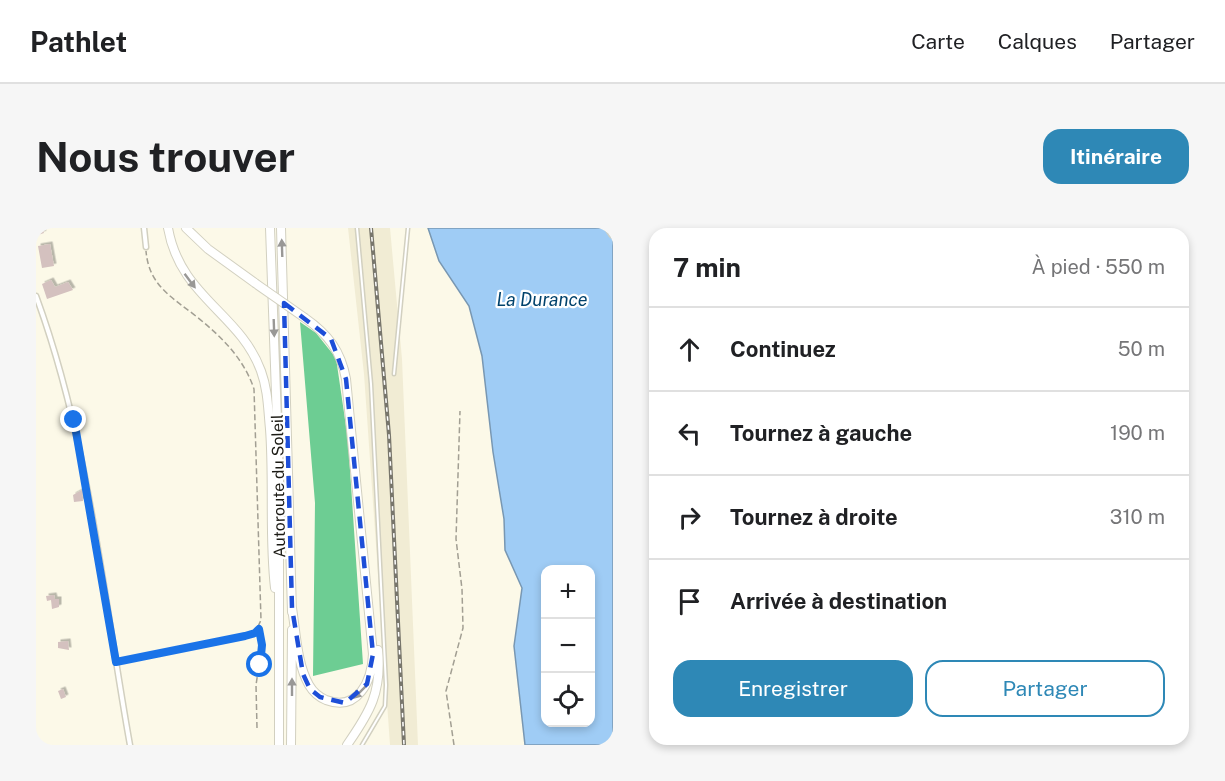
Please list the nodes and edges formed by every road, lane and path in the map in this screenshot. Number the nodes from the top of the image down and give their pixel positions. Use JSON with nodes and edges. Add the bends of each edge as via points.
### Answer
{"nodes":[{"id":1,"x":144,"y":228,"type":"edge"},
{"id":2,"x":168,"y":228,"type":"edge"},
{"id":3,"x":186,"y":228,"type":"edge"},
{"id":4,"x":191,"y":228,"type":"edge"},
{"id":5,"x":270,"y":228,"type":"edge"},
{"id":6,"x":281,"y":228,"type":"edge"},
{"id":7,"x":357,"y":228,"type":"edge"},
{"id":8,"x":408,"y":228,"type":"edge"},
{"id":9,"x":609,"y":228,"type":"edge"},
{"id":10,"x":613,"y":234,"type":"edge"},
{"id":11,"x":146,"y":247,"type":"joint"},
{"id":12,"x":255,"y":280,"type":"junction"},
{"id":13,"x":36,"y":296,"type":"edge"},
{"id":14,"x":305,"y":315,"type":"junction"},
{"id":15,"x":394,"y":374,"type":"dead end"},
{"id":16,"x":460,"y":411,"type":"dead end"},
{"id":17,"x":292,"y":608,"type":"junction"},
{"id":18,"x":280,"y":626,"type":"junction"},
{"id":19,"x":259,"y":629,"type":"junction"},
{"id":20,"x":116,"y":662,"type":"junction"},
{"id":21,"x":257,"y":728,"type":"dead end"},
{"id":22,"x":130,"y":745,"type":"edge"},
{"id":23,"x":279,"y":745,"type":"edge"},
{"id":24,"x":291,"y":745,"type":"edge"},
{"id":25,"x":347,"y":745,"type":"edge"},
{"id":26,"x":362,"y":745,"type":"edge"},
{"id":27,"x":454,"y":745,"type":"edge"}],
"edges":[{"from":1,"to":11,"type":"street"},
{"from":2,"to":18,"type":"highway","one_way":true,"via":[[182,270],[246,344],[261,370],[271,442],[274,576]]},
{"from":3,"to":12,"type":"highway"},
{"from":4,"to":12,"type":"highway"},
{"from":5,"to":18,"type":"highway","name":"Autoroute du Soleil","one_way":true},
{"from":17,"to":6,"type":"highway","name":"Autoroute du Soleil","one_way":true},
{"from":7,"to":26,"type":"lane","via":[[371,384],[386,684],[385,706]]},
{"from":8,"to":15,"type":"lane"},
{"from":9,"to":10,"type":"main road"},
{"from":11,"to":19,"type":"path","via":[[153,281],[240,358],[254,389]]},
{"from":12,"to":14,"type":"highway","bridge":true},
{"from":13,"to":20,"type":"street","via":[[74,420]]},
{"from":14,"to":17,"type":"highway","one_way":true,"via":[[331,339],[344,365],[346,379],[374,654],[367,684],[355,698],[345,703],[333,702],[310,689],[303,674]]},
{"from":14,"to":25,"type":"highway","via":[[334,336],[347,360],[378,654],[376,694],[366,718]]},
{"from":16,"to":27,"type":"path","via":[[456,539],[463,628],[446,691]]},
{"from":24,"to":17,"type":"highway","name":"Autoroute du Soleil","one_way":true},
{"from":18,"to":23,"type":"highway","name":"Autoroute du Soleil"},
{"from":19,"to":20,"type":"path","via":[[245,636]]},
{"from":19,"to":21,"type":"path","via":[[262,645],[256,685]]},
{"from":20,"to":22,"type":"street"}]}
